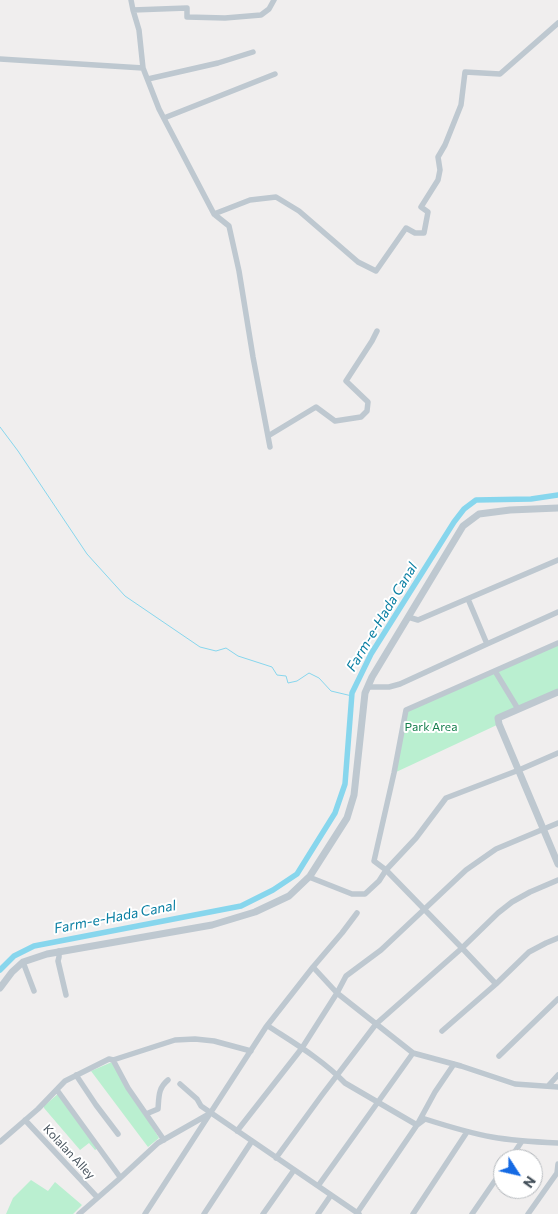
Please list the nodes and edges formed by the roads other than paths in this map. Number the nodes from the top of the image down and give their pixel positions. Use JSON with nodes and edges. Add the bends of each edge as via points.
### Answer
{"nodes":[{"id":1,"x":132,"y":0,"type":"edge"},
{"id":2,"x":274,"y":0,"type":"edge"},
{"id":3,"x":133,"y":10,"type":"junction"},
{"id":4,"x":558,"y":23,"type":"edge"},
{"id":5,"x":253,"y":52,"type":"dead end"},
{"id":6,"x":0,"y":59,"type":"edge"},
{"id":7,"x":143,"y":68,"type":"junction"},
{"id":8,"x":275,"y":74,"type":"dead end"},
{"id":9,"x":148,"y":79,"type":"junction"},
{"id":10,"x":164,"y":118,"type":"junction"},
{"id":11,"x":214,"y":214,"type":"junction"},
{"id":12,"x":376,"y":331,"type":"dead end"},
{"id":13,"x":268,"y":436,"type":"junction"},
{"id":14,"x":270,"y":447,"type":"dead end"},
{"id":15,"x":558,"y":508,"type":"edge"},
{"id":16,"x":558,"y":561,"type":"edge"},
{"id":17,"x":468,"y":599,"type":"junction"},
{"id":18,"x":558,"y":612,"type":"edge"},
{"id":19,"x":408,"y":617,"type":"junction"},
{"id":20,"x":558,"y":643,"type":"edge"},
{"id":21,"x":487,"y":644,"type":"junction"},
{"id":22,"x":495,"y":671,"type":"junction"},
{"id":23,"x":368,"y":687,"type":"junction"},
{"id":24,"x":558,"y":692,"type":"edge"},
{"id":25,"x":518,"y":709,"type":"junction"},
{"id":26,"x":558,"y":752,"type":"edge"},
{"id":27,"x":518,"y":770,"type":"junction"},
{"id":28,"x":558,"y":823,"type":"edge"},
{"id":29,"x":544,"y":829,"type":"junction"},
{"id":30,"x":558,"y":864,"type":"edge"},
{"id":31,"x":386,"y":870,"type":"junction"},
{"id":32,"x":309,"y":877,"type":"junction"},
{"id":33,"x":558,"y":880,"type":"edge"},
{"id":34,"x":424,"y":909,"type":"junction"},
{"id":35,"x":356,"y":913,"type":"dead end"},
{"id":36,"x":558,"y":938,"type":"edge"},
{"id":37,"x":462,"y":948,"type":"junction"},
{"id":38,"x":59,"y":952,"type":"junction"},
{"id":39,"x":23,"y":962,"type":"junction"},
{"id":40,"x":313,"y":967,"type":"junction"},
{"id":41,"x":496,"y":984,"type":"junction"},
{"id":42,"x":0,"y":988,"type":"edge"},
{"id":43,"x":34,"y":991,"type":"dead end"},
{"id":44,"x":337,"y":993,"type":"junction"},
{"id":45,"x":66,"y":995,"type":"dead end"},
{"id":46,"x":558,"y":1000,"type":"edge"},
{"id":47,"x":376,"y":1024,"type":"junction"},
{"id":48,"x":268,"y":1026,"type":"junction"},
{"id":49,"x":442,"y":1031,"type":"dead end"},
{"id":50,"x":302,"y":1048,"type":"junction"},
{"id":51,"x":251,"y":1051,"type":"junction"},
{"id":52,"x":412,"y":1053,"type":"junction"},
{"id":53,"x":499,"y":1056,"type":"dead end"},
{"id":54,"x":113,"y":1060,"type":"junction"},
{"id":55,"x":454,"y":1064,"type":"junction"},
{"id":56,"x":76,"y":1075,"type":"junction"},
{"id":57,"x":337,"y":1075,"type":"junction"},
{"id":58,"x":558,"y":1075,"type":"edge"},
{"id":59,"x":168,"y":1080,"type":"dead end"},
{"id":60,"x":180,"y":1084,"type":"dead end"},
{"id":61,"x":548,"y":1086,"type":"junction"},
{"id":62,"x":558,"y":1087,"type":"edge"},
{"id":63,"x":57,"y":1090,"type":"junction"},
{"id":64,"x":377,"y":1101,"type":"junction"},
{"id":65,"x":211,"y":1113,"type":"junction"},
{"id":66,"x":146,"y":1114,"type":"junction"},
{"id":67,"x":25,"y":1120,"type":"junction"},
{"id":68,"x":417,"y":1125,"type":"junction"},
{"id":69,"x":237,"y":1131,"type":"junction"},
{"id":70,"x":467,"y":1132,"type":"junction"},
{"id":71,"x":118,"y":1134,"type":"dead end"},
{"id":72,"x":164,"y":1140,"type":"junction"},
{"id":73,"x":252,"y":1141,"type":"junction"},
{"id":74,"x":522,"y":1141,"type":"junction"},
{"id":75,"x":0,"y":1142,"type":"edge"},
{"id":76,"x":558,"y":1143,"type":"edge"},
{"id":77,"x":517,"y":1149,"type":"edge"},
{"id":78,"x":276,"y":1158,"type":"junction"},
{"id":79,"x":558,"y":1164,"type":"edge"},
{"id":80,"x":294,"y":1170,"type":"junction"},
{"id":81,"x":120,"y":1177,"type":"junction"},
{"id":82,"x":493,"y":1184,"type":"edge"},
{"id":83,"x":318,"y":1186,"type":"junction"},
{"id":84,"x":331,"y":1195,"type":"junction"},
{"id":85,"x":97,"y":1197,"type":"junction"},
{"id":86,"x":358,"y":1213,"type":"edge"},
{"id":87,"x":79,"y":1214,"type":"edge"},
{"id":88,"x":144,"y":1214,"type":"edge"},
{"id":89,"x":204,"y":1214,"type":"edge"},
{"id":90,"x":263,"y":1214,"type":"edge"},
{"id":91,"x":318,"y":1214,"type":"edge"},
{"id":92,"x":413,"y":1214,"type":"edge"},
{"id":93,"x":472,"y":1214,"type":"edge"},
{"id":94,"x":528,"y":1214,"type":"edge"}],
"edges":[{"from":1,"to":3,"type":"street"},
{"from":2,"to":3,"type":"street","via":[[261,15],[234,18],[187,17],[187,8]]},
{"from":3,"to":7,"type":"street","via":[[139,30]]},
{"from":4,"to":11,"type":"street","via":[[500,74],[465,72],[461,105],[438,157],[438,180],[421,207],[428,212],[424,233],[414,233],[406,228],[376,272],[358,262],[299,211],[276,197],[250,200]]},
{"from":5,"to":9,"type":"street","via":[[218,64]]},
{"from":6,"to":7,"type":"street"},
{"from":7,"to":9,"type":"street"},
{"from":8,"to":10,"type":"street"},
{"from":9,"to":10,"type":"street"},
{"from":10,"to":11,"type":"street"},
{"from":11,"to":13,"type":"street","via":[[229,226]]},
{"from":12,"to":13,"type":"street","via":[[346,381],[368,402],[361,416],[335,421],[316,408]]},
{"from":13,"to":14,"type":"street"},
{"from":15,"to":19,"type":"street","via":[[479,514],[463,526]]},
{"from":16,"to":17,"type":"street"},
{"from":17,"to":19,"type":"street","via":[[418,620]]},
{"from":17,"to":21,"type":"street"},
{"from":18,"to":21,"type":"street"},
{"from":19,"to":23,"type":"street"},
{"from":20,"to":22,"type":"street"},
{"from":21,"to":23,"type":"street","via":[[400,684]]},
{"from":22,"to":25,"type":"street"},
{"from":22,"to":31,"type":"street","via":[[406,710],[374,860]]},
{"from":23,"to":32,"type":"street","via":[[350,810]]},
{"from":24,"to":25,"type":"street"},
{"from":25,"to":27,"type":"street","via":[[498,718]]},
{"from":26,"to":27,"type":"street"},
{"from":27,"to":29,"type":"street"},
{"from":27,"to":31,"type":"street","via":[[446,798],[416,838]]},
{"from":28,"to":29,"type":"street"},
{"from":29,"to":30,"type":"street"},
{"from":29,"to":34,"type":"street","via":[[496,849],[466,870]]},
{"from":31,"to":32,"type":"street","via":[[365,894],[352,894]]},
{"from":31,"to":34,"type":"street"},
{"from":32,"to":38,"type":"street","via":[[289,896],[255,912],[212,925]]},
{"from":33,"to":37,"type":"street","via":[[512,902]]},
{"from":34,"to":37,"type":"street"},
{"from":34,"to":44,"type":"street","via":[[381,950],[346,976]]},
{"from":35,"to":40,"type":"street"},
{"from":36,"to":41,"type":"street","via":[[529,952]]},
{"from":37,"to":41,"type":"street"},
{"from":37,"to":47,"type":"street"},
{"from":38,"to":39,"type":"street"},
{"from":38,"to":45,"type":"street"},
{"from":39,"to":42,"type":"street"},
{"from":39,"to":43,"type":"street"},
{"from":40,"to":44,"type":"street"},
{"from":40,"to":48,"type":"street"},
{"from":41,"to":49,"type":"street"},
{"from":44,"to":47,"type":"street"},
{"from":44,"to":50,"type":"street"},
{"from":46,"to":53,"type":"street"},
{"from":47,"to":52,"type":"street"},
{"from":47,"to":57,"type":"street"},
{"from":48,"to":50,"type":"street"},
{"from":48,"to":51,"type":"street"},
{"from":50,"to":57,"type":"street"},
{"from":50,"to":69,"type":"street"},
{"from":51,"to":54,"type":"street","via":[[214,1041],[175,1040]]},
{"from":51,"to":65,"type":"street"},
{"from":52,"to":55,"type":"street"},
{"from":52,"to":64,"type":"street"},
{"from":54,"to":56,"type":"street"},
{"from":54,"to":66,"type":"street"},
{"from":55,"to":61,"type":"street","via":[[516,1084]]},
{"from":55,"to":68,"type":"street"},
{"from":56,"to":63,"type":"street"},
{"from":56,"to":71,"type":"street"},
{"from":57,"to":64,"type":"street"},
{"from":57,"to":78,"type":"street"},
{"from":58,"to":61,"type":"street"},
{"from":59,"to":66,"type":"street","via":[[160,1090],[158,1109]]},
{"from":60,"to":65,"type":"street"},
{"from":61,"to":62,"type":"street"},
{"from":63,"to":67,"type":"street"},
{"from":63,"to":81,"type":"street"},
{"from":64,"to":68,"type":"street"},
{"from":64,"to":83,"type":"street"},
{"from":65,"to":69,"type":"street"},
{"from":65,"to":72,"type":"street"},
{"from":65,"to":88,"type":"street"},
{"from":66,"to":72,"type":"street"},
{"from":67,"to":75,"type":"street"},
{"from":67,"to":85,"type":"street","name":"Kolalan Alley"},
{"from":68,"to":70,"type":"street","via":[[425,1119]]},
{"from":68,"to":86,"type":"street"},
{"from":69,"to":73,"type":"street"},
{"from":70,"to":74,"type":"street"},
{"from":70,"to":92,"type":"street"},
{"from":72,"to":81,"type":"street"},
{"from":73,"to":78,"type":"street"},
{"from":73,"to":89,"type":"street"},
{"from":74,"to":76,"type":"street"},
{"from":74,"to":77,"type":"street"},
{"from":78,"to":80,"type":"street"},
{"from":79,"to":94,"type":"street","via":[[557,1173]]},
{"from":80,"to":83,"type":"street"},
{"from":80,"to":90,"type":"street"},
{"from":81,"to":85,"type":"street"},
{"from":82,"to":93,"type":"street"},
{"from":83,"to":84,"type":"street"},
{"from":84,"to":86,"type":"street"},
{"from":84,"to":91,"type":"street"},
{"from":85,"to":87,"type":"street"}]}
